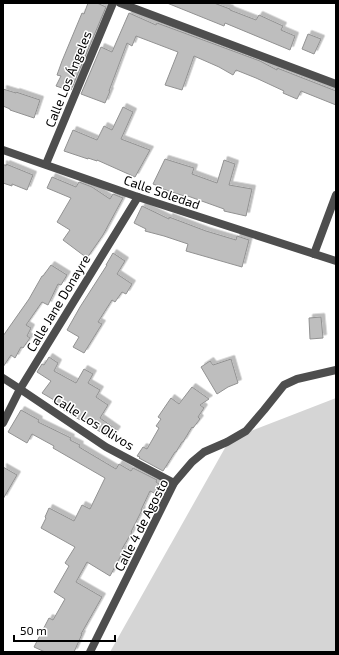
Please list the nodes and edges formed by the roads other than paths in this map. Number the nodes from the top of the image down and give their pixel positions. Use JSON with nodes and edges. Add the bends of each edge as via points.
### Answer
{"nodes":[{"id":1,"x":113,"y":3,"type":"edge"},
{"id":2,"x":120,"y":3,"type":"edge"},
{"id":3,"x":336,"y":84,"type":"edge"},
{"id":4,"x":3,"y":150,"type":"edge"},
{"id":5,"x":46,"y":164,"type":"junction"},
{"id":6,"x":336,"y":195,"type":"edge"},
{"id":7,"x":138,"y":197,"type":"junction"},
{"id":8,"x":314,"y":254,"type":"junction"},
{"id":9,"x":336,"y":261,"type":"edge"},
{"id":10,"x":336,"y":370,"type":"edge"},
{"id":11,"x":3,"y":378,"type":"edge"},
{"id":12,"x":20,"y":389,"type":"junction"},
{"id":13,"x":3,"y":423,"type":"edge"},
{"id":14,"x":174,"y":483,"type":"junction"},
{"id":15,"x":90,"y":652,"type":"edge"}],
"edges":[{"from":1,"to":5,"type":"street","name":"Calle Los Ángeles"},
{"from":2,"to":3,"type":"street"},
{"from":4,"to":5,"type":"street","name":"Calle Soledad"},
{"from":5,"to":7,"type":"street","name":"Calle Soledad"},
{"from":6,"to":8,"type":"street"},
{"from":7,"to":8,"type":"street","name":"Calle Soledad"},
{"from":7,"to":12,"type":"street","name":"Calle Jane Donayre"},
{"from":8,"to":9,"type":"street","name":"Calle Soledad"},
{"from":10,"to":14,"type":"street","name":"Calle 4 de Agosto","via":[[297,379],[284,385],[246,431],[204,452]]},
{"from":11,"to":12,"type":"street","name":"Calle Los Olivos"},
{"from":12,"to":13,"type":"street","name":"Calle Jane Donayre"},
{"from":12,"to":14,"type":"street","name":"Calle Los Olivos","via":[[106,447]]},
{"from":14,"to":15,"type":"street","name":"Calle 4 de Agosto"}]}
